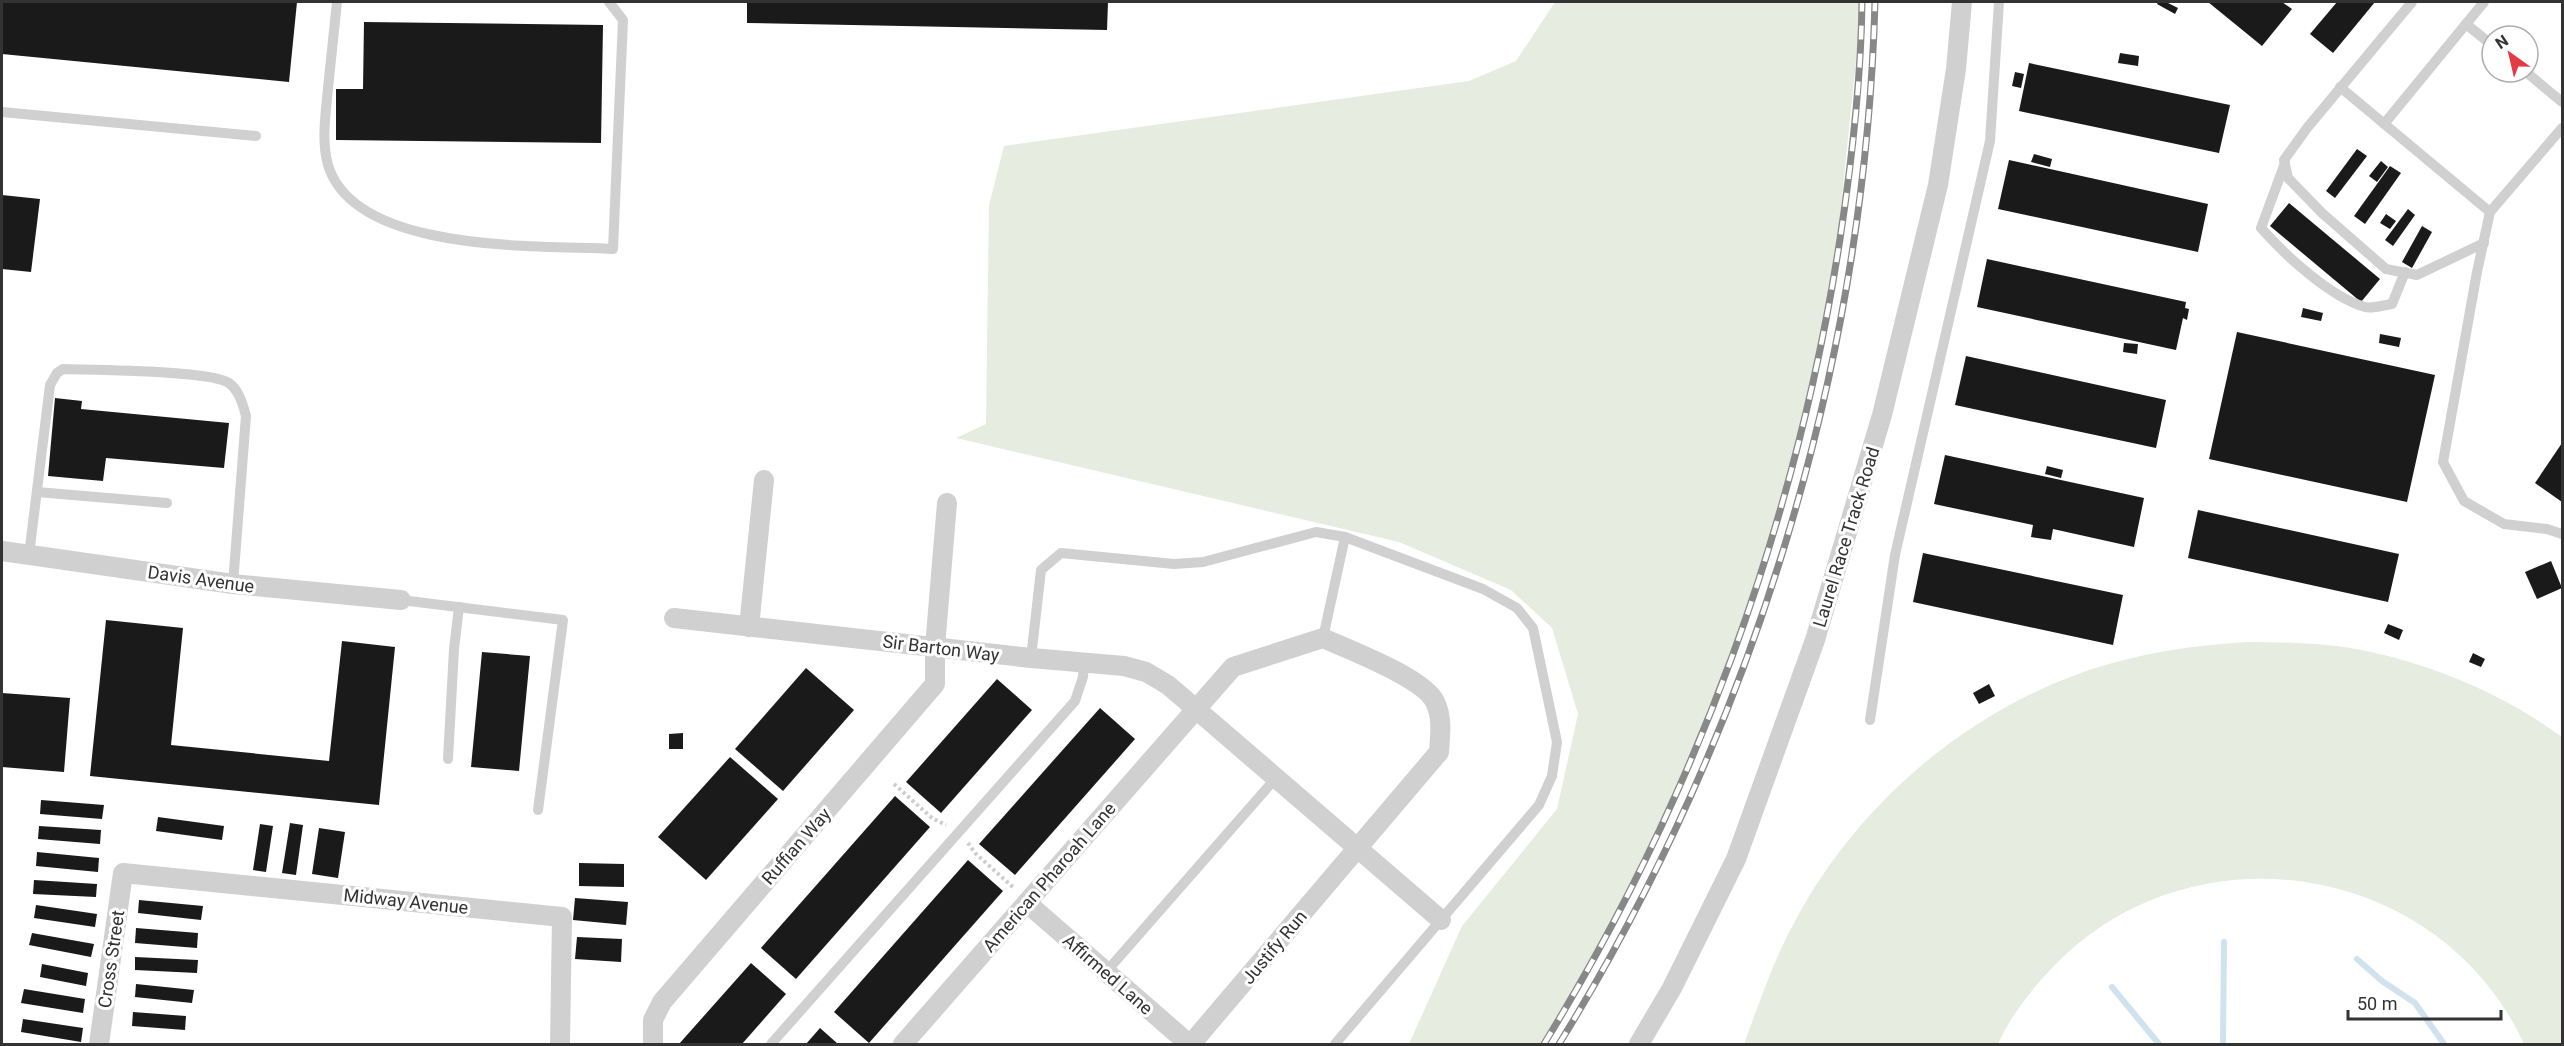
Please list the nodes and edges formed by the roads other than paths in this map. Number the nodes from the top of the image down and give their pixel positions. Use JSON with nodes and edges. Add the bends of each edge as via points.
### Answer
{"nodes":[{"id":1,"x":337,"y":2,"type":"edge"},
{"id":2,"x":609,"y":2,"type":"edge"},
{"id":3,"x":1962,"y":2,"type":"edge"},
{"id":4,"x":1999,"y":2,"type":"edge"},
{"id":5,"x":2412,"y":2,"type":"edge"},
{"id":6,"x":2484,"y":2,"type":"edge"},
{"id":7,"x":2466,"y":24,"type":"junction"},
{"id":8,"x":2480,"y":35,"type":"edge"},
{"id":9,"x":2540,"y":84,"type":"edge"},
{"id":10,"x":2340,"y":87,"type":"junction"},
{"id":11,"x":2562,"y":102,"type":"edge"},
{"id":12,"x":2,"y":112,"type":"edge"},
{"id":13,"x":2384,"y":124,"type":"junction"},
{"id":14,"x":2562,"y":128,"type":"edge"},
{"id":15,"x":256,"y":136,"type":"dead end"},
{"id":16,"x":2285,"y":163,"type":"junction"},
{"id":17,"x":2490,"y":212,"type":"junction"},
{"id":18,"x":2484,"y":243,"type":"junction"},
{"id":19,"x":2405,"y":273,"type":"junction"},
{"id":20,"x":764,"y":480,"type":"dead end"},
{"id":21,"x":37,"y":492,"type":"junction"},
{"id":22,"x":167,"y":503,"type":"dead end"},
{"id":23,"x":946,"y":503,"type":"dead end"},
{"id":24,"x":2562,"y":534,"type":"edge"},
{"id":25,"x":1345,"y":537,"type":"junction"},
{"id":26,"x":2,"y":551,"type":"edge"},
{"id":27,"x":29,"y":555,"type":"junction"},
{"id":28,"x":233,"y":585,"type":"junction"},
{"id":29,"x":401,"y":600,"type":"joint"},
{"id":30,"x":459,"y":607,"type":"junction"},
{"id":31,"x":674,"y":618,"type":"dead end"},
{"id":32,"x":749,"y":627,"type":"junction"},
{"id":33,"x":1323,"y":638,"type":"junction"},
{"id":34,"x":935,"y":647,"type":"junction"},
{"id":35,"x":1031,"y":658,"type":"junction"},
{"id":36,"x":1084,"y":663,"type":"junction"},
{"id":37,"x":1195,"y":710,"type":"junction"},
{"id":38,"x":1870,"y":720,"type":"dead end"},
{"id":39,"x":448,"y":759,"type":"dead end"},
{"id":40,"x":1275,"y":778,"type":"junction"},
{"id":41,"x":538,"y":810,"type":"dead end"},
{"id":42,"x":1357,"y":849,"type":"junction"},
{"id":43,"x":123,"y":873,"type":"joint"},
{"id":44,"x":1022,"y":897,"type":"junction"},
{"id":45,"x":1441,"y":920,"type":"junction"},
{"id":46,"x":1106,"y":972,"type":"junction"},
{"id":47,"x":99,"y":1044,"type":"edge"},
{"id":48,"x":560,"y":1044,"type":"edge"},
{"id":49,"x":652,"y":1044,"type":"edge"},
{"id":50,"x":771,"y":1044,"type":"edge"},
{"id":51,"x":903,"y":1044,"type":"edge"},
{"id":52,"x":1190,"y":1044,"type":"edge"},
{"id":53,"x":1335,"y":1044,"type":"edge"},
{"id":54,"x":1639,"y":1044,"type":"edge"}],
"edges":[{"from":1,"to":2,"type":"lane","via":[[324,132],[328,164],[337,183],[354,202],[390,224],[455,241],[614,249],[623,20]]},
{"from":3,"to":54,"type":"street","name":"Laurel Race Track Road","via":[[1938,185],[1882,415],[1815,640],[1736,859],[1672,988]]},
{"from":4,"to":38,"type":"lane","via":[[1990,141],[1894,555]]},
{"from":5,"to":10,"type":"lane"},
{"from":6,"to":7,"type":"lane"},
{"from":7,"to":8,"type":"lane"},
{"from":7,"to":13,"type":"lane"},
{"from":9,"to":11,"type":"lane"},
{"from":10,"to":13,"type":"lane"},
{"from":10,"to":16,"type":"lane","via":[[2284,159]]},
{"from":12,"to":15,"type":"lane"},
{"from":13,"to":17,"type":"lane"},
{"from":14,"to":17,"type":"lane"},
{"from":16,"to":19,"type":"lane","via":[[2288,178],[2322,213],[2386,269]]},
{"from":16,"to":19,"type":"lane","via":[[2261,228],[2273,241],[2323,285],[2366,307],[2392,304]]},
{"from":17,"to":18,"type":"lane"},
{"from":18,"to":19,"type":"lane","via":[[2417,274]]},
{"from":18,"to":24,"type":"lane","via":[[2443,462],[2464,501],[2504,524]]},
{"from":20,"to":32,"type":"street"},
{"from":21,"to":22,"type":"lane"},
{"from":21,"to":27,"type":"lane"},
{"from":21,"to":28,"type":"lane","via":[[50,385],[63,369],[123,370],[214,378],[229,383],[242,402],[247,424]]},
{"from":23,"to":34,"type":"street","name":"Ruffian Way"},
{"from":25,"to":33,"type":"lane"},
{"from":25,"to":35,"type":"lane","via":[[1316,532],[1203,562],[1174,564],[1061,553],[1041,570]]},
{"from":25,"to":45,"type":"lane","via":[[1483,589],[1517,608],[1533,628],[1557,742],[1552,776],[1539,805]]},
{"from":26,"to":27,"type":"street","name":"Davis Avenue"},
{"from":27,"to":28,"type":"street","name":"Davis Avenue"},
{"from":28,"to":29,"type":"street","name":"Davis Avenue"},
{"from":29,"to":30,"type":"lane"},
{"from":30,"to":39,"type":"lane"},
{"from":30,"to":41,"type":"lane","via":[[563,620]]},
{"from":31,"to":32,"type":"street","name":"Sir Barton Way"},
{"from":32,"to":34,"type":"street","name":"Sir Barton Way"},
{"from":33,"to":37,"type":"street","name":"American Pharoah Lane","via":[[1233,667]]},
{"from":33,"to":42,"type":"street","name":"Justify Run","via":[[1414,681],[1435,700],[1441,724],[1439,753]]},
{"from":34,"to":35,"type":"street","name":"Sir Barton Way"},
{"from":34,"to":49,"type":"street","name":"Ruffian Way","via":[[935,684],[662,1002],[653,1020]]},
{"from":35,"to":36,"type":"street","name":"Sir Barton Way"},
{"from":36,"to":37,"type":"street","name":"Sir Barton Way","via":[[1146,672],[1168,685]]},
{"from":36,"to":50,"type":"lane","via":[[1075,701]]},
{"from":37,"to":40,"type":"street","name":"Sir Barton Way"},
{"from":37,"to":44,"type":"street","name":"American Pharoah Lane"},
{"from":40,"to":42,"type":"street","name":"Sir Barton Way"},
{"from":40,"to":46,"type":"lane"},
{"from":42,"to":45,"type":"street","name":"Sir Barton Way"},
{"from":42,"to":52,"type":"street","name":"Justify Run"},
{"from":43,"to":47,"type":"street","name":"Cross Street"},
{"from":43,"to":48,"type":"street","name":"Midway Avenue","via":[[562,917]]},
{"from":44,"to":46,"type":"street","name":"Affirmed Lane"},
{"from":44,"to":51,"type":"street","name":"American Pharoah Lane"},
{"from":45,"to":53,"type":"lane"},
{"from":46,"to":52,"type":"street","name":"Affirmed Lane"}]}
